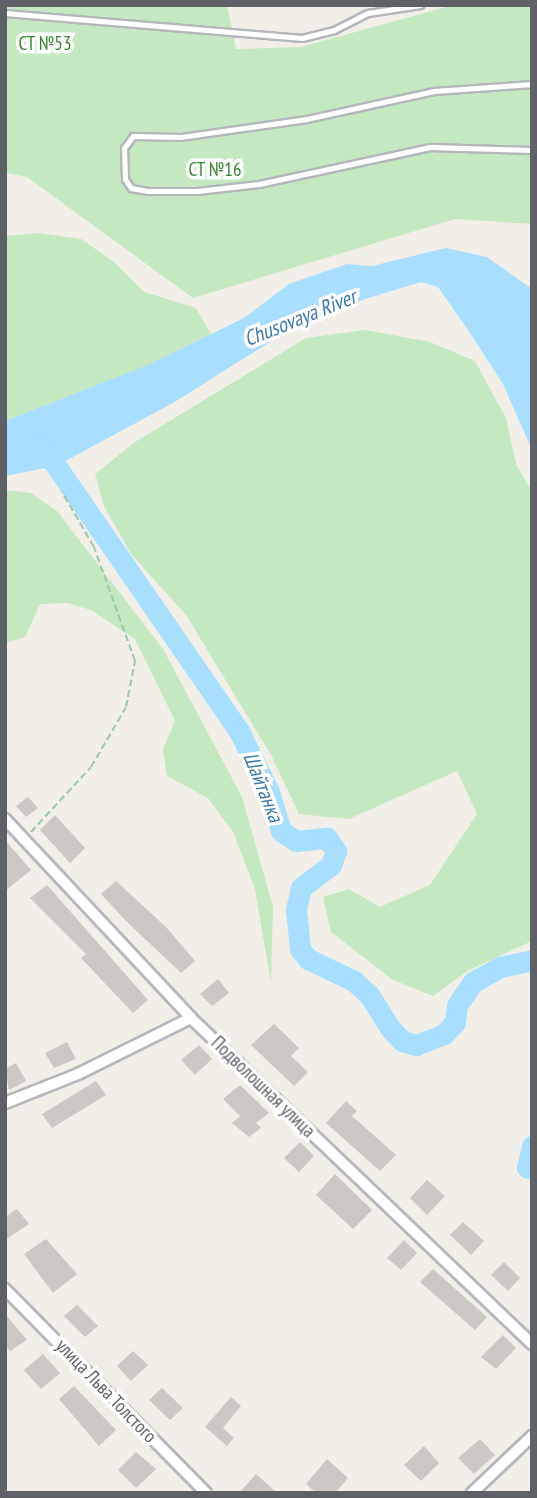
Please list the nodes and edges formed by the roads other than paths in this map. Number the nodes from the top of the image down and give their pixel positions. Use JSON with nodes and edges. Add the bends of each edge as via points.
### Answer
{"nodes":[{"id":1,"x":420,"y":5,"type":"edge"},
{"id":2,"x":5,"y":13,"type":"edge"},
{"id":3,"x":532,"y":84,"type":"edge"},
{"id":4,"x":532,"y":150,"type":"edge"},
{"id":5,"x":5,"y":819,"type":"edge"},
{"id":6,"x":191,"y":1018,"type":"junction"},
{"id":7,"x":5,"y":1103,"type":"edge"},
{"id":8,"x":5,"y":1289,"type":"edge"},
{"id":9,"x":532,"y":1345,"type":"edge"},
{"id":10,"x":532,"y":1436,"type":"edge"},
{"id":11,"x":206,"y":1493,"type":"edge"},
{"id":12,"x":472,"y":1493,"type":"edge"}],
"edges":[{"from":1,"to":2,"type":"lane","via":[[368,13],[334,30],[302,38]]},
{"from":3,"to":4,"type":"lane","via":[[434,91],[307,119],[181,137],[134,136],[124,148],[125,179],[131,188],[148,191],[197,191],[259,184],[430,147]]},
{"from":5,"to":6,"type":"street","name":"Подволошная улица"},
{"from":6,"to":7,"type":"street","via":[[78,1074]]},
{"from":6,"to":9,"type":"street","name":"Подволошная улица"},
{"from":8,"to":11,"type":"street","name":"улица Льва Толстого"},
{"from":10,"to":12,"type":"street"}]}
